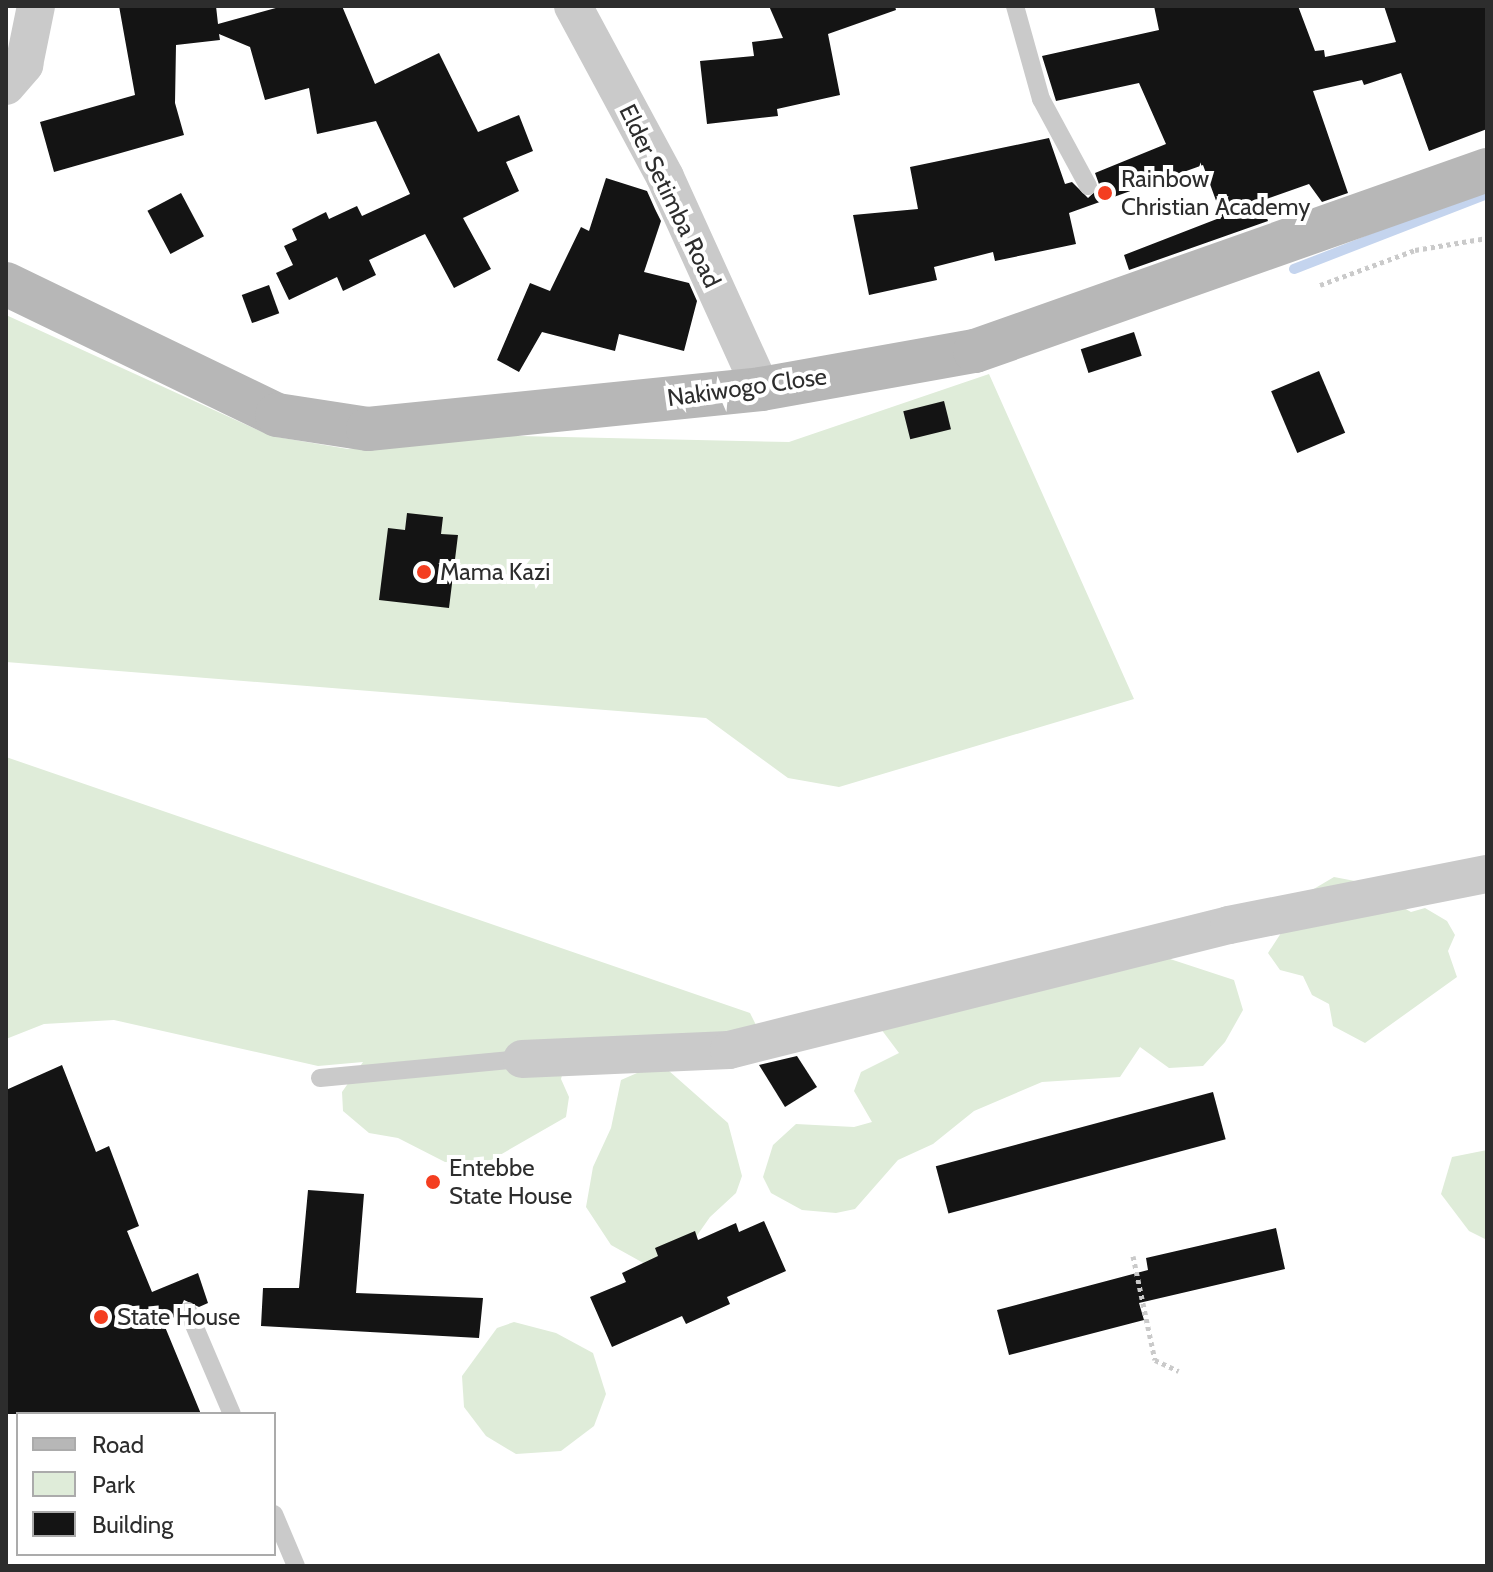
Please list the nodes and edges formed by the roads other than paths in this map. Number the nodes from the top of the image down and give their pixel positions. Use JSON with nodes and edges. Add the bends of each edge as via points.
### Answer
{"nodes":[{"id":1,"x":36,"y":6,"type":"edge"},
{"id":2,"x":573,"y":6,"type":"edge"},
{"id":3,"x":1015,"y":6,"type":"edge"},
{"id":4,"x":6,"y":86,"type":"edge"},
{"id":5,"x":1487,"y":170,"type":"edge"},
{"id":6,"x":1088,"y":186,"type":"dead end"},
{"id":7,"x":6,"y":284,"type":"edge"},
{"id":8,"x":761,"y":389,"type":"junction"},
{"id":9,"x":1487,"y":874,"type":"edge"},
{"id":10,"x":522,"y":1059,"type":"joint"},
{"id":11,"x":320,"y":1078,"type":"dead end"},
{"id":12,"x":188,"y":1311,"type":"dead end"},
{"id":13,"x":231,"y":1412,"type":"edge"},
{"id":14,"x":276,"y":1519,"type":"edge"},
{"id":15,"x":296,"y":1566,"type":"edge"}],
"edges":[{"from":1,"to":4,"type":"street","via":[[24,65]]},
{"from":2,"to":8,"type":"street","name":"Elder Setimba Road","via":[[665,177]]},
{"from":3,"to":6,"type":"lane","via":[[1041,99]]},
{"from":5,"to":8,"type":"street","name":"Nakiwogo Close","via":[[975,351]]},
{"from":7,"to":8,"type":"street","name":"Nakiwogo Close","via":[[277,415],[322,424],[368,429]]},
{"from":9,"to":10,"type":"street","via":[[1229,925],[729,1050]]},
{"from":10,"to":11,"type":"lane"},
{"from":12,"to":13,"type":"lane"},
{"from":14,"to":15,"type":"lane"}]}
